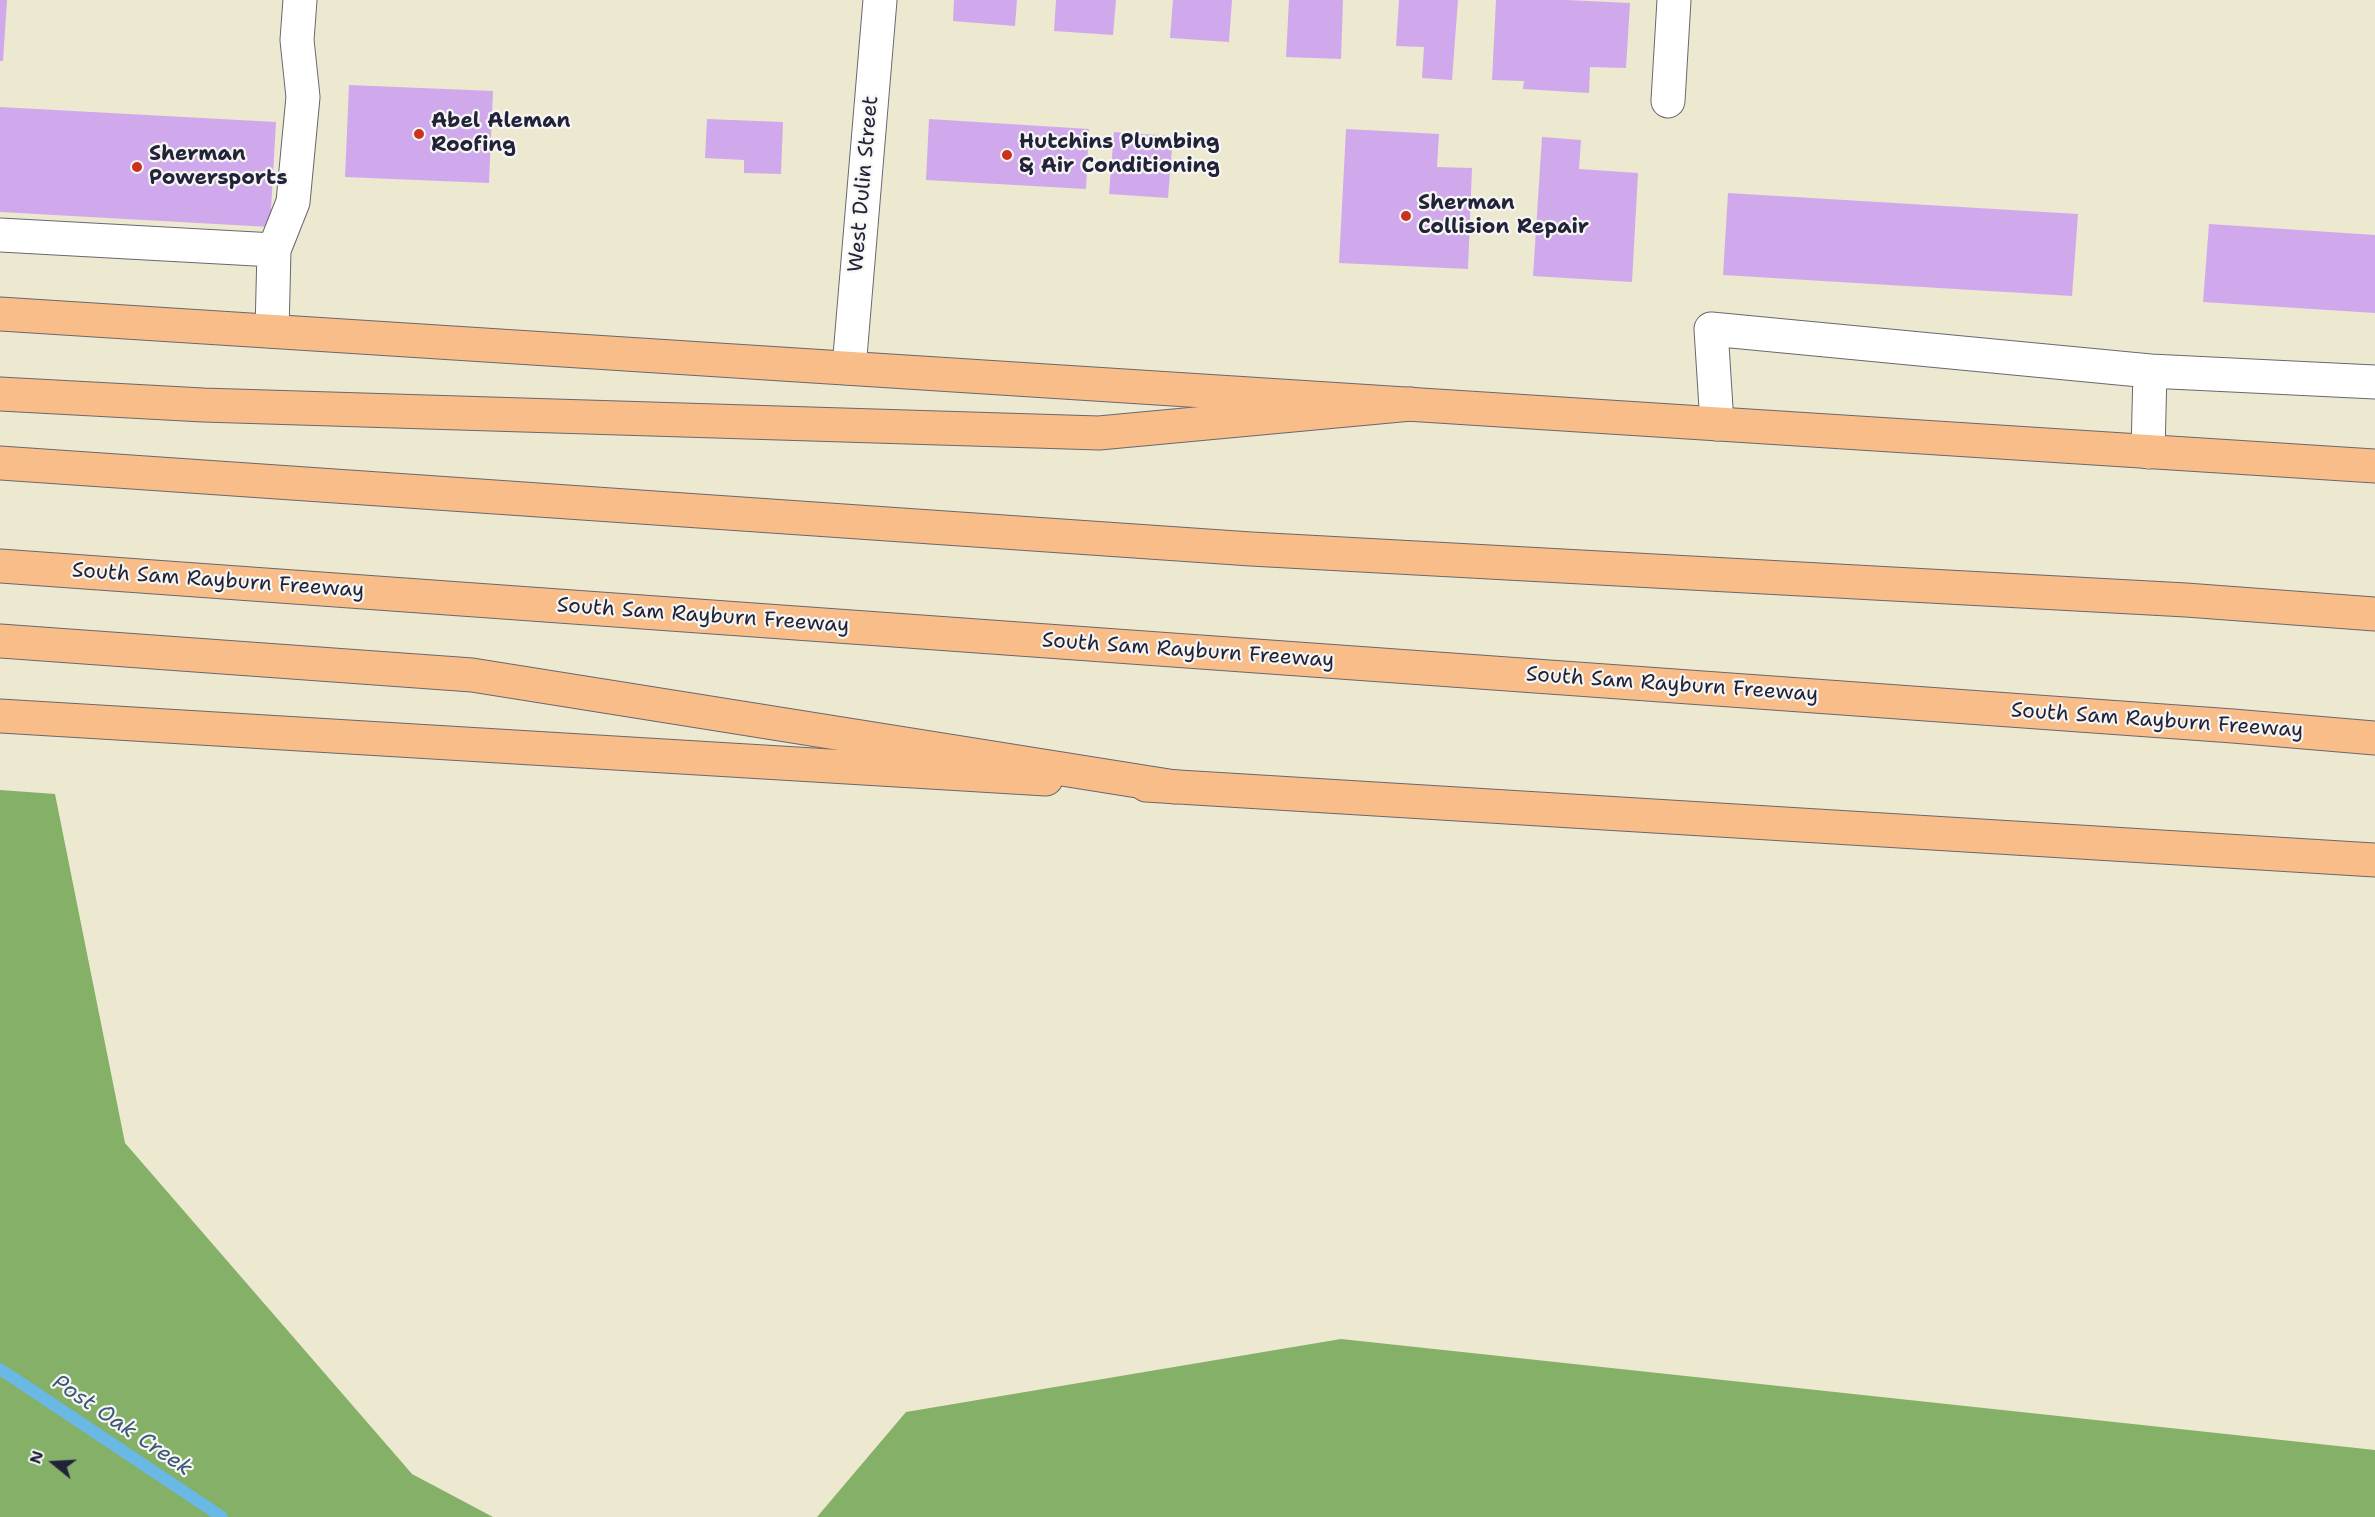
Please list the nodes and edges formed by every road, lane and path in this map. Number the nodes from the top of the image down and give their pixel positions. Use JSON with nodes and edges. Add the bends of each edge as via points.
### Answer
{"nodes":[{"id":1,"x":300,"y":0,"type":"edge"},
{"id":2,"x":880,"y":0,"type":"edge"},
{"id":3,"x":1674,"y":0,"type":"edge"},
{"id":4,"x":1668,"y":101,"type":"dead end"},
{"id":5,"x":0,"y":235,"type":"edge"},
{"id":6,"x":274,"y":250,"type":"junction"},
{"id":7,"x":0,"y":314,"type":"edge"},
{"id":8,"x":272,"y":332,"type":"junction"},
{"id":9,"x":849,"y":368,"type":"junction"},
{"id":10,"x":2150,"y":371,"type":"junction"},
{"id":11,"x":2375,"y":382,"type":"edge"},
{"id":12,"x":0,"y":394,"type":"edge"},
{"id":13,"x":1411,"y":404,"type":"junction"},
{"id":14,"x":1716,"y":424,"type":"junction"},
{"id":15,"x":2148,"y":452,"type":"junction"},
{"id":16,"x":0,"y":463,"type":"edge"},
{"id":17,"x":2375,"y":466,"type":"edge"},
{"id":18,"x":0,"y":566,"type":"edge"},
{"id":19,"x":2375,"y":614,"type":"edge"},
{"id":20,"x":0,"y":641,"type":"edge"},
{"id":21,"x":0,"y":716,"type":"edge"},
{"id":22,"x":2375,"y":738,"type":"edge"},
{"id":23,"x":1175,"y":786,"type":"junction"},
{"id":24,"x":2375,"y":860,"type":"edge"}],
"edges":[{"from":1,"to":6,"type":"street","via":[[297,40],[303,98],[293,202]]},
{"from":2,"to":9,"type":"street","name":"West Dulin Street"},
{"from":3,"to":4,"type":"street"},
{"from":5,"to":6,"type":"street"},
{"from":6,"to":8,"type":"street"},
{"from":7,"to":8,"type":"main road"},
{"from":8,"to":9,"type":"main road"},
{"from":9,"to":13,"type":"main road"},
{"from":10,"to":11,"type":"street"},
{"from":10,"to":14,"type":"street","via":[[1710,328]]},
{"from":10,"to":15,"type":"street"},
{"from":12,"to":13,"type":"main road","via":[[203,405],[1098,433]]},
{"from":13,"to":14,"type":"main road"},
{"from":14,"to":15,"type":"main road"},
{"from":15,"to":17,"type":"main road"},
{"from":16,"to":19,"type":"main road","via":[[1239,548],[2186,600]]},
{"from":18,"to":22,"type":"main road","name":"South Sam Rayburn Freeway"},
{"from":20,"to":23,"type":"main road","via":[[472,675]]},
{"from":21,"to":23,"type":"main road"},
{"from":23,"to":24,"type":"main road"}]}
